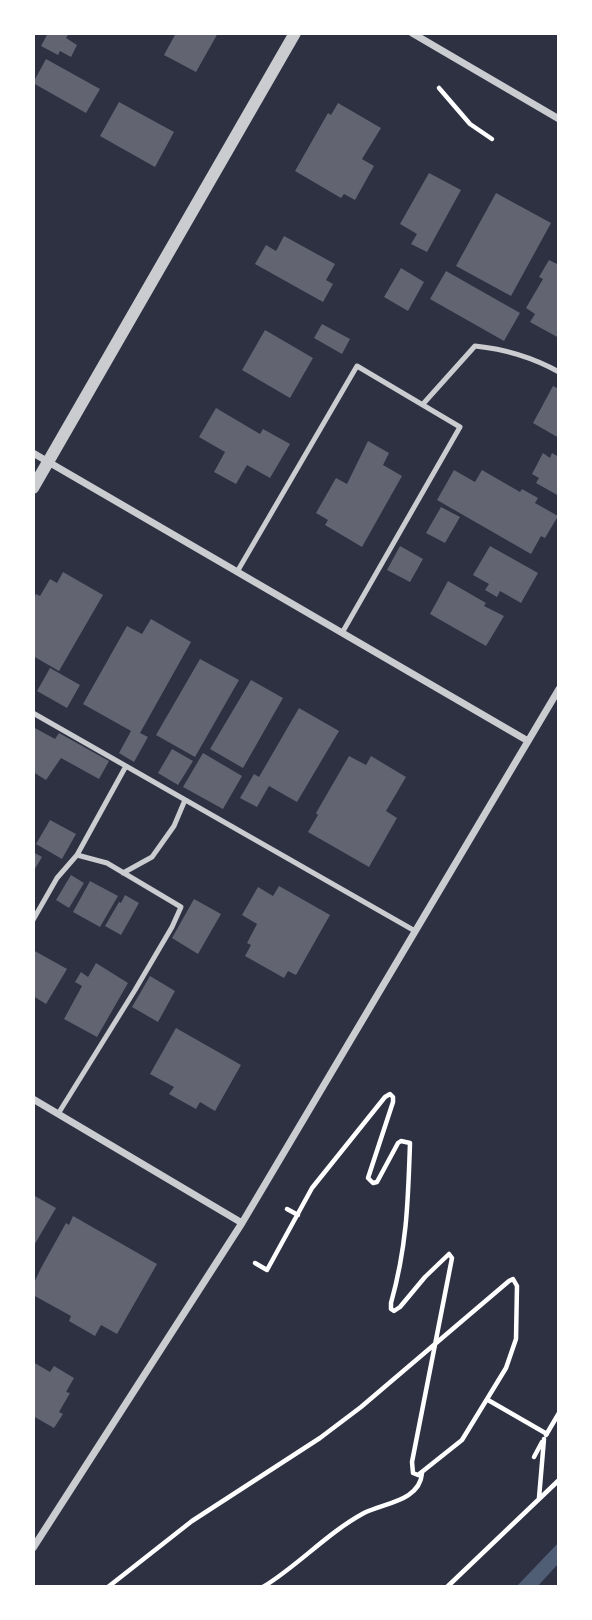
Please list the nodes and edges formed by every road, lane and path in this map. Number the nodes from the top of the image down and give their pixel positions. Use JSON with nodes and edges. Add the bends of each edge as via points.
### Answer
{"nodes":[{"id":1,"x":295,"y":33,"type":"edge"},
{"id":2,"x":412,"y":33,"type":"edge"},
{"id":3,"x":439,"y":88,"type":"dead end"},
{"id":4,"x":559,"y":119,"type":"edge"},
{"id":5,"x":492,"y":139,"type":"dead end"},
{"id":6,"x":559,"y":372,"type":"edge"},
{"id":7,"x":423,"y":404,"type":"junction"},
{"id":8,"x":33,"y":453,"type":"edge"},
{"id":9,"x":49,"y":462,"type":"junction"},
{"id":10,"x":33,"y":488,"type":"edge"},
{"id":11,"x":237,"y":572,"type":"junction"},
{"id":12,"x":342,"y":633,"type":"junction"},
{"id":13,"x":559,"y":689,"type":"edge"},
{"id":14,"x":33,"y":713,"type":"edge"},
{"id":15,"x":528,"y":741,"type":"junction"},
{"id":16,"x":126,"y":766,"type":"junction"},
{"id":17,"x":186,"y":800,"type":"junction"},
{"id":18,"x":77,"y":855,"type":"junction"},
{"id":19,"x":123,"y":873,"type":"junction"},
{"id":20,"x":33,"y":920,"type":"edge"},
{"id":21,"x":415,"y":931,"type":"junction"},
{"id":22,"x":33,"y":1099,"type":"edge"},
{"id":23,"x":58,"y":1114,"type":"junction"},
{"id":24,"x":287,"y":1209,"type":"dead end"},
{"id":25,"x":298,"y":1215,"type":"junction"},
{"id":26,"x":242,"y":1223,"type":"junction"},
{"id":27,"x":256,"y":1264,"type":"dead end"},
{"id":28,"x":436,"y":1342,"type":"junction"},
{"id":29,"x":488,"y":1400,"type":"junction"},
{"id":30,"x":559,"y":1413,"type":"edge"},
{"id":31,"x":557,"y":1420,"type":"edge"},
{"id":32,"x":545,"y":1437,"type":"junction"},
{"id":33,"x":534,"y":1457,"type":"dead end"},
{"id":34,"x":422,"y":1473,"type":"junction"},
{"id":35,"x":559,"y":1480,"type":"edge"},
{"id":36,"x":539,"y":1499,"type":"junction"},
{"id":37,"x":33,"y":1548,"type":"edge"},
{"id":38,"x":108,"y":1587,"type":"edge"},
{"id":39,"x":263,"y":1587,"type":"edge"},
{"id":40,"x":447,"y":1587,"type":"edge"}],
"edges":[{"from":1,"to":9,"type":"street"},
{"from":2,"to":4,"type":"street"},
{"from":3,"to":5,"type":"path","via":[[470,124]]},
{"from":6,"to":7,"type":"lane","via":[[500,348],[475,346]]},
{"from":7,"to":11,"type":"lane","via":[[357,366]]},
{"from":7,"to":12,"type":"lane","via":[[460,426]]},
{"from":8,"to":9,"type":"street"},
{"from":9,"to":10,"type":"street"},
{"from":9,"to":11,"type":"street"},
{"from":11,"to":12,"type":"street"},
{"from":12,"to":15,"type":"street"},
{"from":13,"to":15,"type":"street"},
{"from":14,"to":16,"type":"lane"},
{"from":15,"to":21,"type":"street"},
{"from":16,"to":17,"type":"lane"},
{"from":16,"to":18,"type":"lane"},
{"from":17,"to":19,"type":"lane","via":[[152,857]]},
{"from":17,"to":21,"type":"lane"},
{"from":18,"to":19,"type":"lane"},
{"from":18,"to":20,"type":"lane","via":[[57,878]]},
{"from":19,"to":23,"type":"lane","via":[[181,906]]},
{"from":21,"to":26,"type":"street"},
{"from":22,"to":23,"type":"street"},
{"from":23,"to":26,"type":"street"},
{"from":24,"to":25,"type":"path"},
{"from":25,"to":27,"type":"path","via":[[267,1269]]},
{"from":25,"to":28,"type":"path","via":[[312,1188],[385,1097],[392,1095],[394,1102],[368,1178],[377,1182],[398,1143],[410,1143],[408,1220],[391,1309],[396,1310],[450,1254],[453,1258]]},
{"from":26,"to":37,"type":"street"},
{"from":28,"to":29,"type":"path","via":[[515,1280],[516,1339]]},
{"from":28,"to":34,"type":"path","via":[[412,1462],[413,1473]]},
{"from":28,"to":38,"type":"path","via":[[320,1438],[192,1521]]},
{"from":29,"to":32,"type":"path"},
{"from":29,"to":34,"type":"path","via":[[463,1440]]},
{"from":30,"to":31,"type":"path"},
{"from":31,"to":32,"type":"path"},
{"from":32,"to":33,"type":"path"},
{"from":32,"to":36,"type":"path"},
{"from":34,"to":39,"type":"path","via":[[409,1495],[340,1527]]},
{"from":35,"to":36,"type":"path"},
{"from":36,"to":40,"type":"path"}]}
